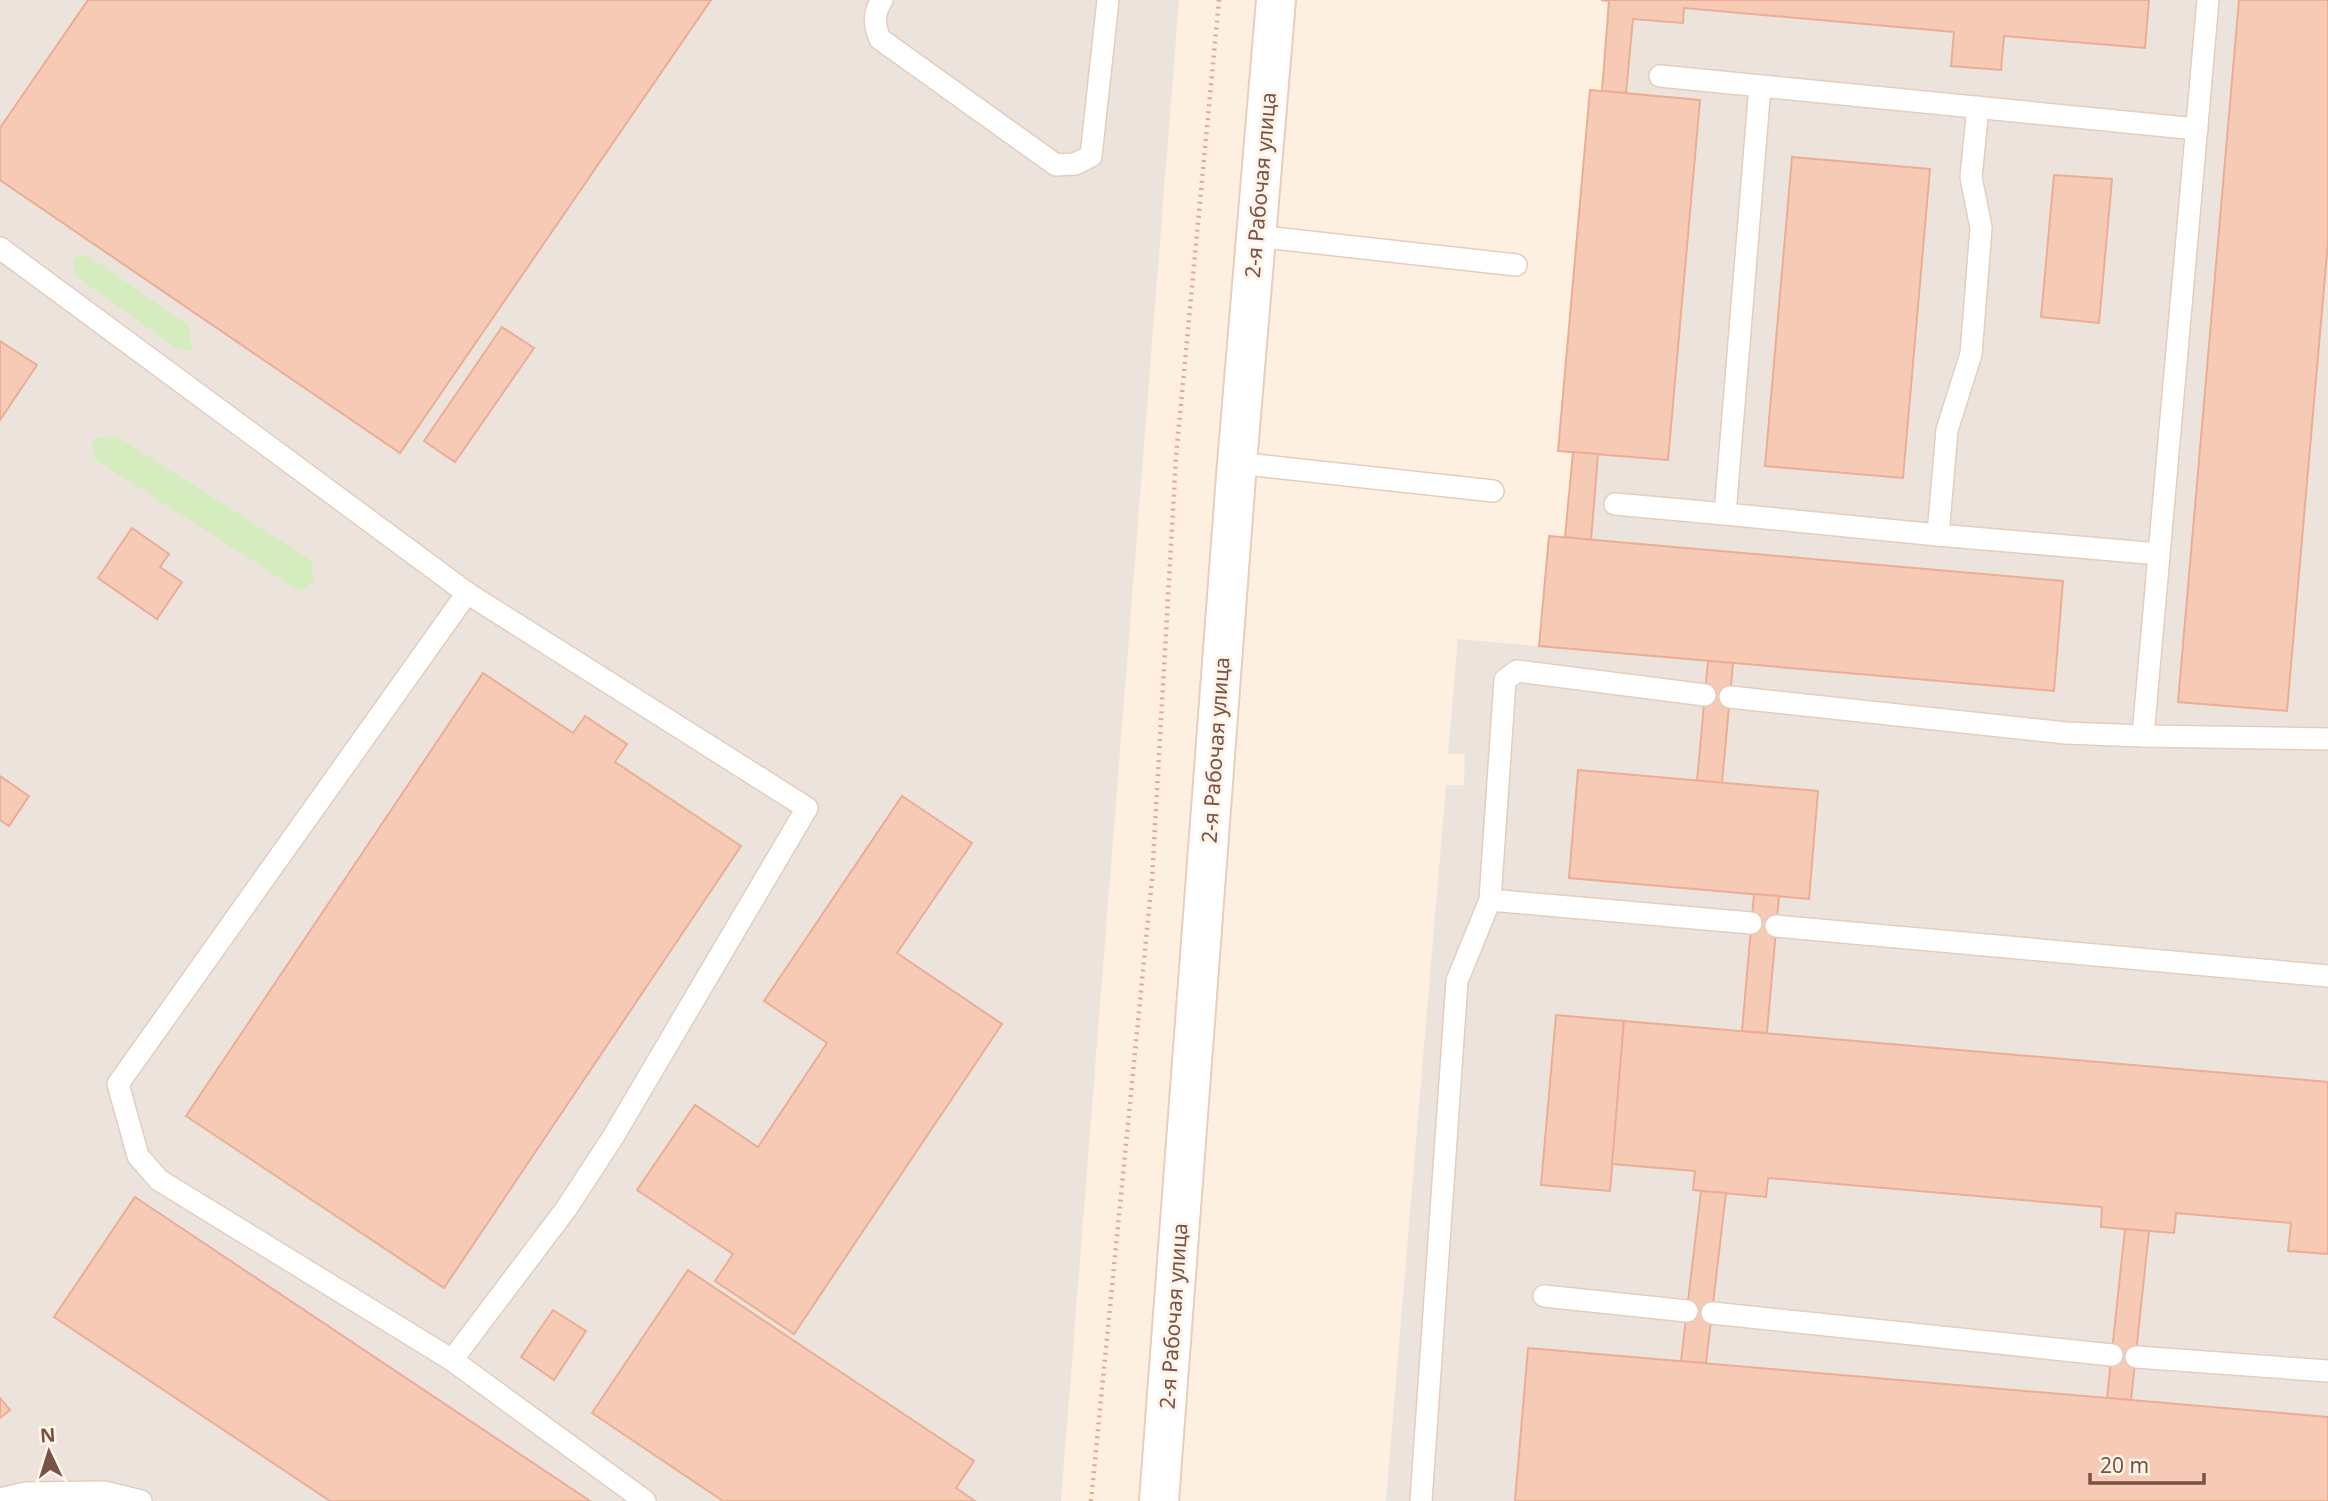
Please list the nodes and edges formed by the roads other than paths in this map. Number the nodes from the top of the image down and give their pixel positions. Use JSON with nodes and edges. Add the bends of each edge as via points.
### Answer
{"nodes":[{"id":1,"x":882,"y":0,"type":"edge"},
{"id":2,"x":1108,"y":0,"type":"edge"},
{"id":3,"x":1276,"y":0,"type":"edge"},
{"id":4,"x":2208,"y":0,"type":"edge"},
{"id":5,"x":1660,"y":76,"type":"dead end"},
{"id":6,"x":1760,"y":86,"type":"junction"},
{"id":7,"x":1978,"y":107,"type":"junction"},
{"id":8,"x":2197,"y":129,"type":"junction"},
{"id":9,"x":1255,"y":236,"type":"junction"},
{"id":10,"x":0,"y":248,"type":"edge"},
{"id":11,"x":1516,"y":265,"type":"dead end"},
{"id":12,"x":1237,"y":463,"type":"junction"},
{"id":13,"x":1493,"y":491,"type":"dead end"},
{"id":14,"x":1615,"y":503,"type":"dead end"},
{"id":15,"x":1725,"y":513,"type":"junction"},
{"id":16,"x":1938,"y":534,"type":"junction"},
{"id":17,"x":2159,"y":554,"type":"junction"},
{"id":18,"x":467,"y":593,"type":"junction"},
{"id":19,"x":1705,"y":695,"type":"dead end"},
{"id":20,"x":1730,"y":697,"type":"dead end"},
{"id":21,"x":2143,"y":736,"type":"junction"},
{"id":22,"x":2328,"y":739,"type":"edge"},
{"id":23,"x":1490,"y":900,"type":"junction"},
{"id":24,"x":1751,"y":923,"type":"dead end"},
{"id":25,"x":1776,"y":926,"type":"dead end"},
{"id":26,"x":2328,"y":976,"type":"edge"},
{"id":27,"x":1545,"y":1296,"type":"dead end"},
{"id":28,"x":1687,"y":1311,"type":"dead end"},
{"id":29,"x":1712,"y":1313,"type":"dead end"},
{"id":30,"x":2112,"y":1355,"type":"dead end"},
{"id":31,"x":2136,"y":1357,"type":"dead end"},
{"id":32,"x":452,"y":1360,"type":"junction"},
{"id":33,"x":2328,"y":1371,"type":"edge"},
{"id":34,"x":0,"y":1499,"type":"edge"},
{"id":35,"x":142,"y":1501,"type":"edge"},
{"id":36,"x":645,"y":1501,"type":"edge"},
{"id":37,"x":1160,"y":1501,"type":"edge"},
{"id":38,"x":1421,"y":1501,"type":"edge"}],
"edges":[{"from":1,"to":2,"type":"lane","via":[[874,25],[880,39],[1056,165],[1075,164],[1091,156]]},
{"from":3,"to":9,"type":"main road","name":"2-я Рабочая улица"},
{"from":4,"to":8,"type":"lane"},
{"from":5,"to":6,"type":"lane"},
{"from":6,"to":7,"type":"lane"},
{"from":6,"to":15,"type":"lane"},
{"from":7,"to":8,"type":"lane"},
{"from":7,"to":16,"type":"lane","via":[[1971,177],[1982,228],[1971,354],[1947,430]]},
{"from":8,"to":17,"type":"lane"},
{"from":9,"to":11,"type":"lane"},
{"from":9,"to":12,"type":"main road","name":"2-я Рабочая улица"},
{"from":10,"to":18,"type":"lane"},
{"from":12,"to":13,"type":"lane"},
{"from":12,"to":37,"type":"main road","name":"2-я Рабочая улица"},
{"from":14,"to":15,"type":"lane"},
{"from":15,"to":16,"type":"lane"},
{"from":16,"to":17,"type":"lane"},
{"from":17,"to":21,"type":"lane"},
{"from":18,"to":32,"type":"lane","via":[[118,1084],[138,1156],[159,1180]]},
{"from":18,"to":32,"type":"lane","via":[[807,808],[613,1137],[566,1209]]},
{"from":19,"to":23,"type":"lane","via":[[1517,671],[1509,675],[1505,680]]},
{"from":20,"to":21,"type":"lane","via":[[2066,733]]},
{"from":21,"to":22,"type":"lane"},
{"from":23,"to":24,"type":"lane"},
{"from":23,"to":38,"type":"lane","via":[[1457,981]]},
{"from":25,"to":26,"type":"lane"},
{"from":27,"to":28,"type":"lane"},
{"from":29,"to":30,"type":"lane"},
{"from":31,"to":33,"type":"lane"},
{"from":32,"to":36,"type":"lane"},
{"from":34,"to":35,"type":"lane","via":[[26,1493],[104,1492]]}]}
